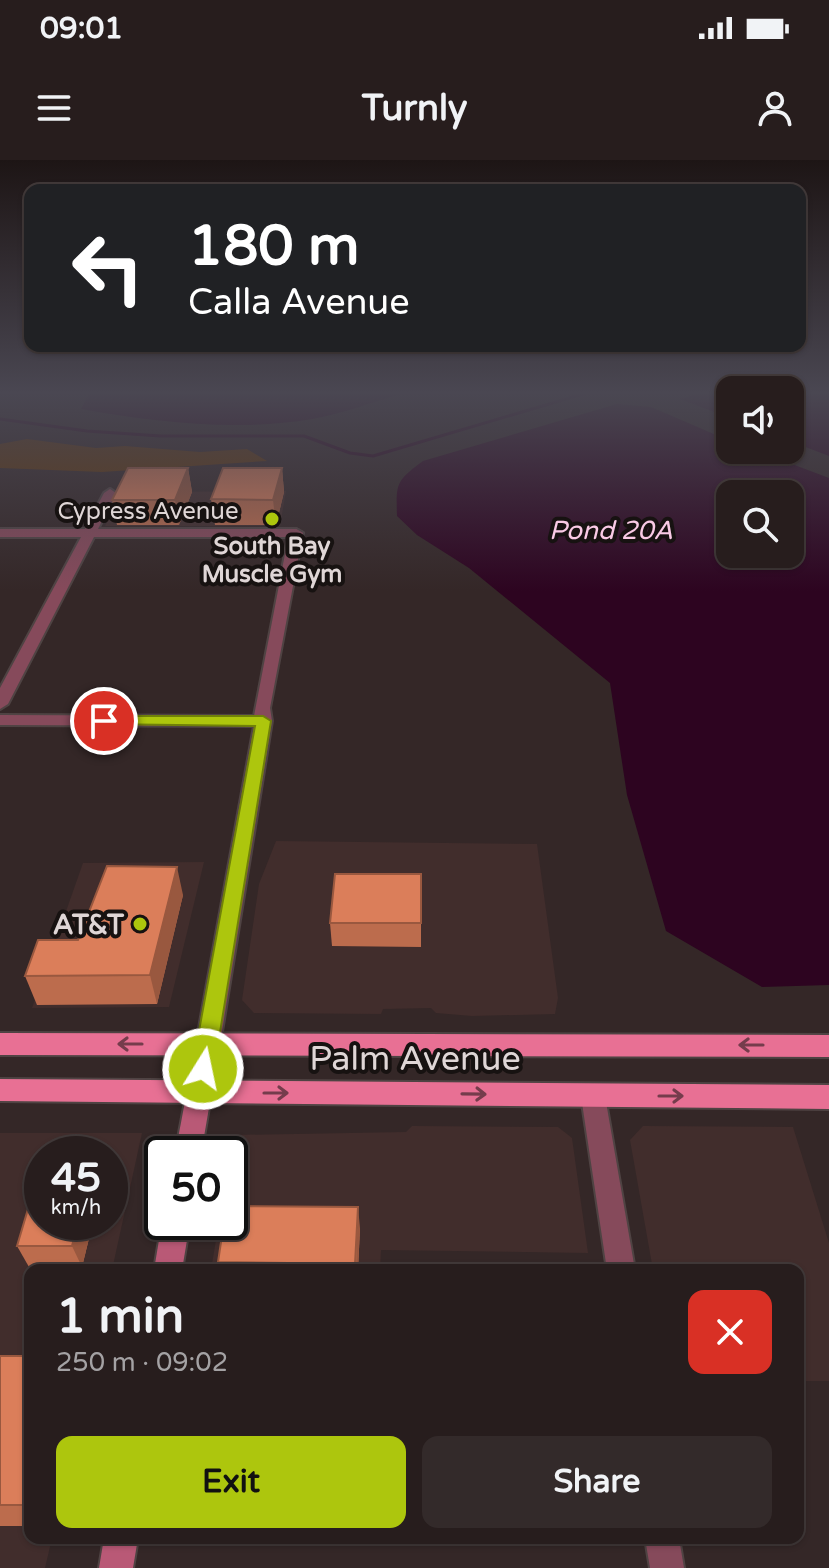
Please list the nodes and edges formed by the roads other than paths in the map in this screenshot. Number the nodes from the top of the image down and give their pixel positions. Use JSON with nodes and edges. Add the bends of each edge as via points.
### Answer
{"nodes":[{"id":1,"x":110,"y":493,"type":"dead end"},
{"id":2,"x":0,"y":533,"type":"edge"},
{"id":3,"x":90,"y":533,"type":"junction"},
{"id":4,"x":0,"y":704,"type":"edge"},
{"id":5,"x":0,"y":720,"type":"edge"},
{"id":6,"x":263,"y":721,"type":"junction"},
{"id":7,"x":0,"y":1044,"type":"edge"},
{"id":8,"x":208,"y":1044,"type":"junction"},
{"id":9,"x":829,"y":1046,"type":"edge"},
{"id":10,"x":0,"y":1090,"type":"edge"},
{"id":11,"x":198,"y":1093,"type":"junction"},
{"id":12,"x":593,"y":1096,"type":"junction"},
{"id":13,"x":829,"y":1097,"type":"edge"},
{"id":14,"x":191,"y":1136,"type":"edge"},
{"id":15,"x":173,"y":1240,"type":"edge"},
{"id":16,"x":169,"y":1264,"type":"edge"},
{"id":17,"x":620,"y":1264,"type":"edge"},
{"id":18,"x":120,"y":1544,"type":"edge"},
{"id":19,"x":663,"y":1544,"type":"edge"},
{"id":20,"x":116,"y":1568,"type":"edge"},
{"id":21,"x":667,"y":1568,"type":"edge"}],
"edges":[{"from":1,"to":3,"type":"street"},
{"from":2,"to":3,"type":"street","name":"Cypress Avenue"},
{"from":3,"to":4,"type":"street"},
{"from":3,"to":6,"type":"street","name":"Cypress Avenue","via":[[296,533]]},
{"from":5,"to":6,"type":"street"},
{"from":6,"to":8,"type":"street"},
{"from":8,"to":7,"type":"highway","name":"Palm Avenue","one_way":true},
{"from":9,"to":8,"type":"highway","name":"Palm Avenue","one_way":true},
{"from":8,"to":11,"type":"main road"},
{"from":10,"to":11,"type":"highway","name":"Palm Avenue"},
{"from":11,"to":12,"type":"highway","name":"Palm Avenue","one_way":true},
{"from":11,"to":14,"type":"main road"},
{"from":12,"to":13,"type":"highway","name":"Palm Avenue","one_way":true},
{"from":12,"to":17,"type":"street"},
{"from":15,"to":16,"type":"main road"},
{"from":18,"to":20,"type":"main road"},
{"from":19,"to":21,"type":"street"}]}
